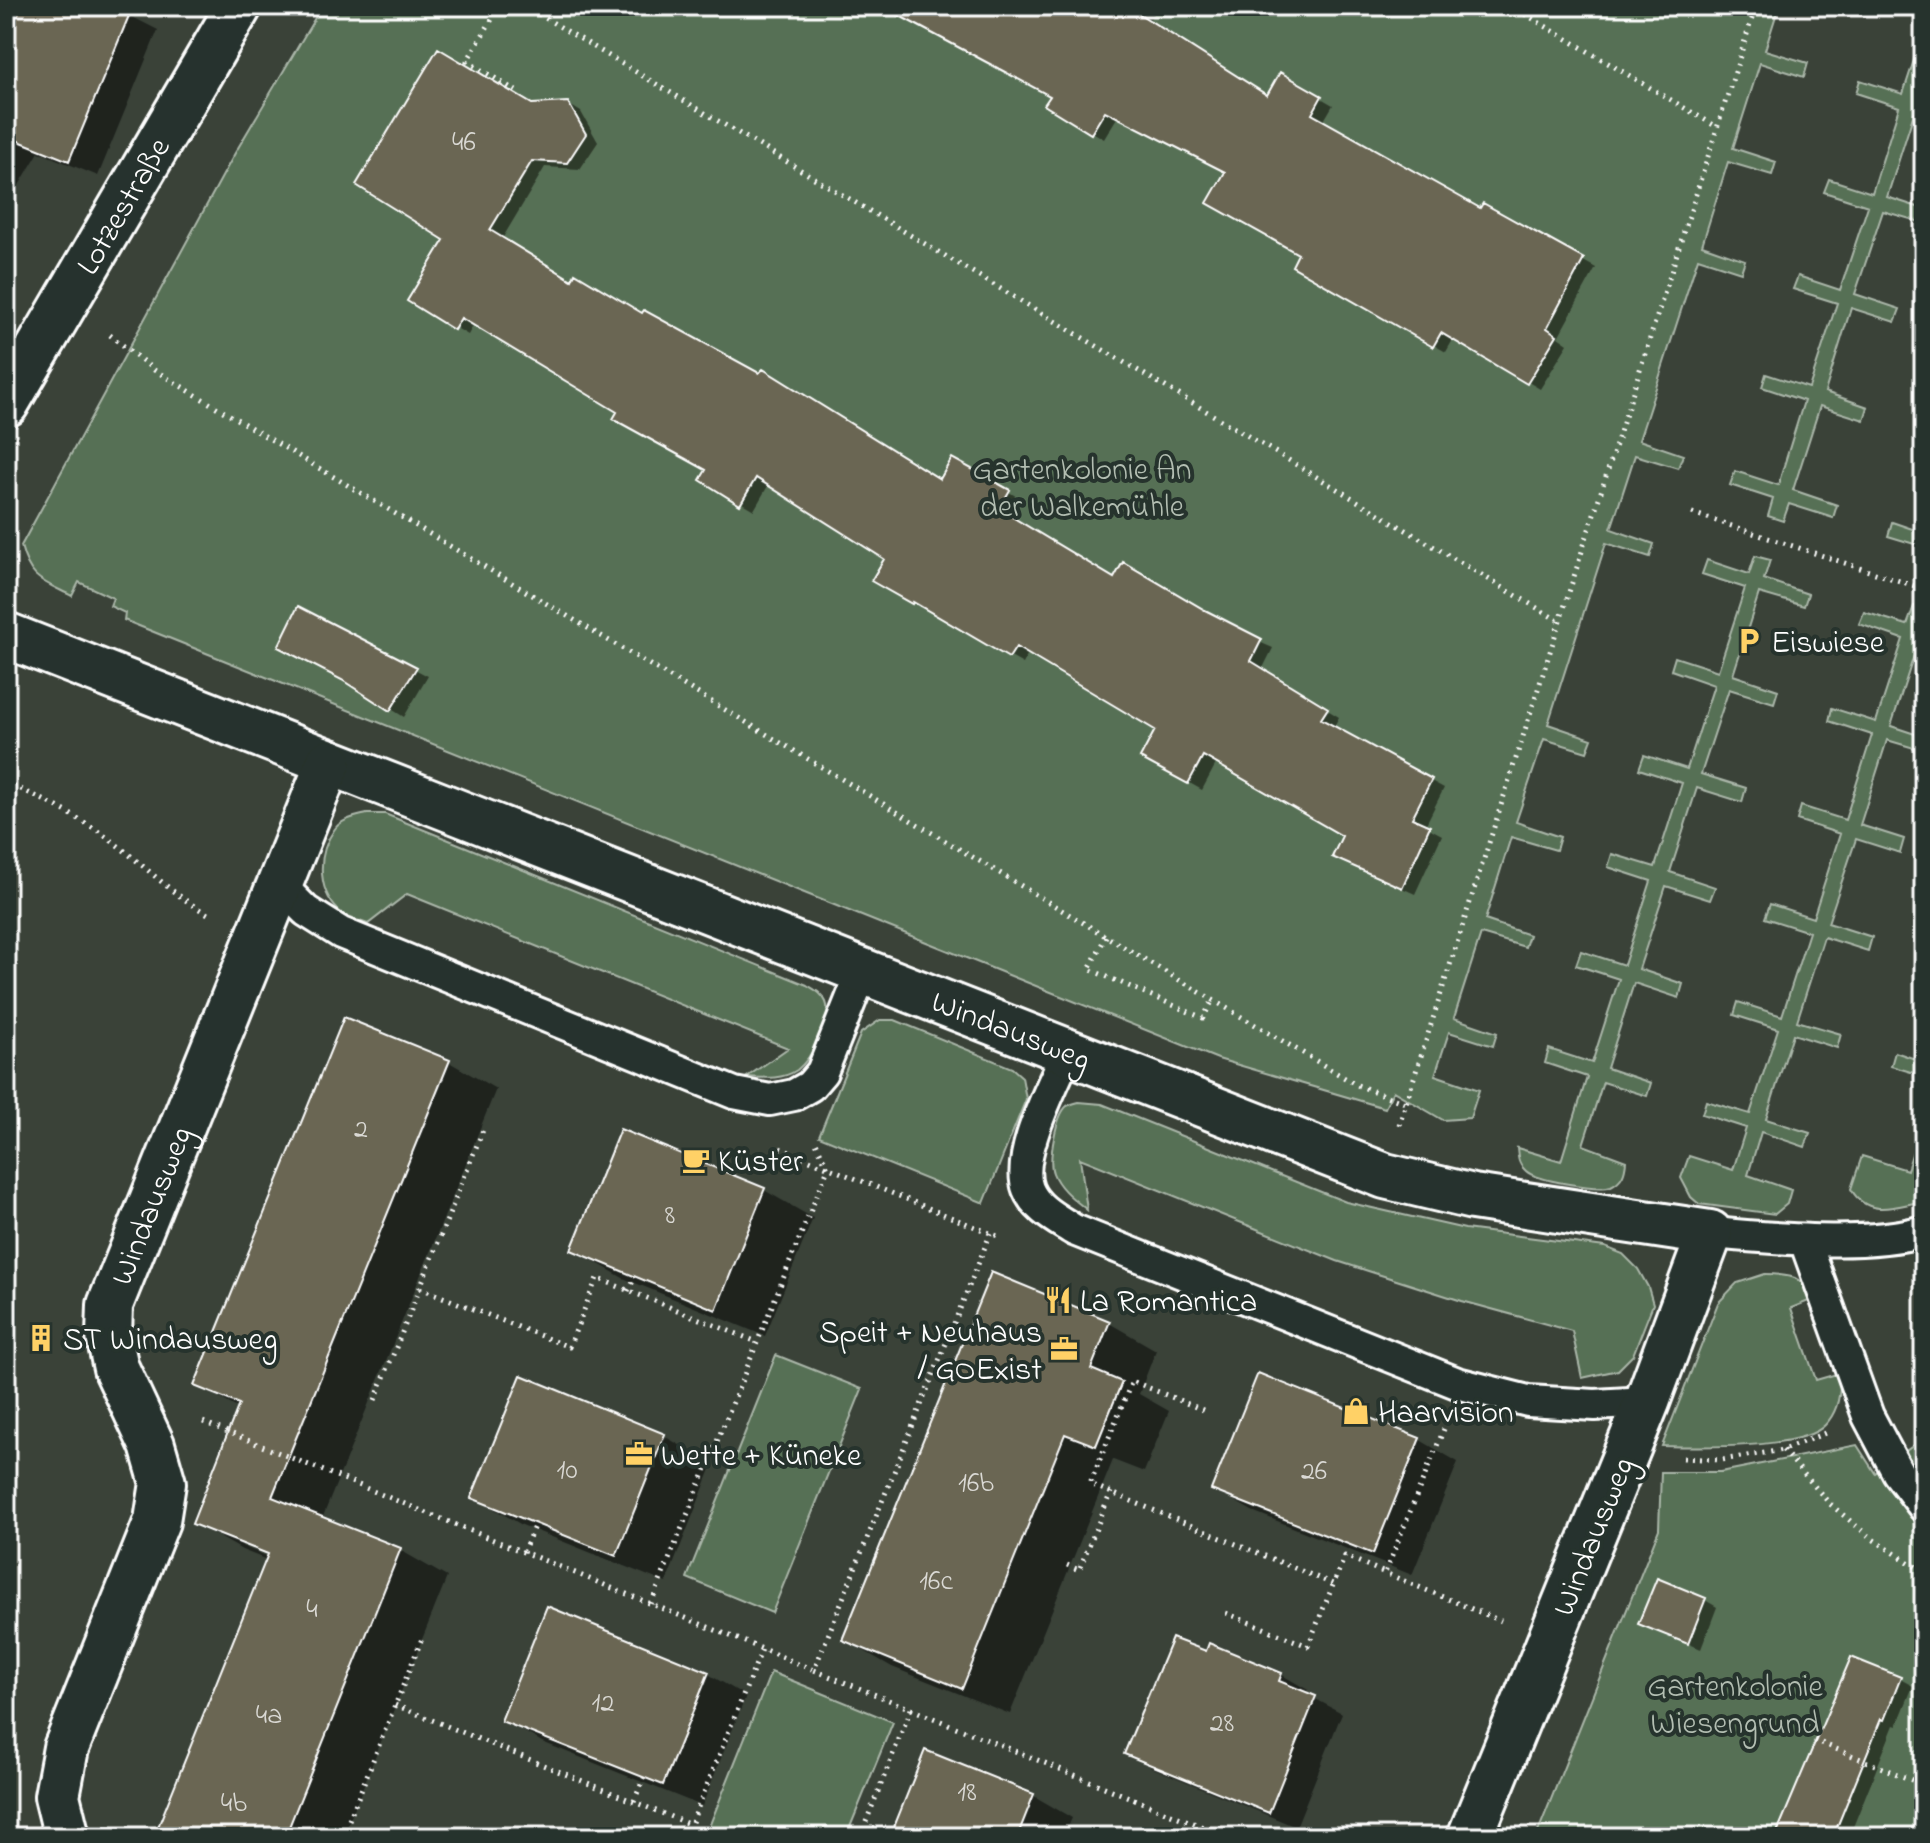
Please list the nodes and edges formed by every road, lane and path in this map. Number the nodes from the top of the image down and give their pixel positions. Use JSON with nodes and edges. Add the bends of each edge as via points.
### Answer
{"nodes":[{"id":1,"x":239,"y":6,"type":"edge"},
{"id":2,"x":500,"y":6,"type":"edge"},
{"id":3,"x":525,"y":6,"type":"edge"},
{"id":4,"x":1511,"y":6,"type":"edge"},
{"id":5,"x":1756,"y":6,"type":"edge"},
{"id":6,"x":516,"y":91,"type":"dead end"},
{"id":7,"x":1717,"y":127,"type":"junction"},
{"id":8,"x":66,"y":302,"type":"junction"},
{"id":9,"x":6,"y":404,"type":"edge"},
{"id":10,"x":1692,"y":513,"type":"dead end"},
{"id":11,"x":1924,"y":589,"type":"edge"},
{"id":12,"x":1559,"y":621,"type":"junction"},
{"id":13,"x":6,"y":635,"type":"edge"},
{"id":14,"x":329,"y":762,"type":"junction"},
{"id":15,"x":6,"y":782,"type":"edge"},
{"id":16,"x":279,"y":884,"type":"junction"},
{"id":17,"x":1106,"y":936,"type":"junction"},
{"id":18,"x":258,"y":939,"type":"junction"},
{"id":19,"x":862,"y":972,"type":"junction"},
{"id":20,"x":1213,"y":1000,"type":"junction"},
{"id":21,"x":1067,"y":1052,"type":"junction"},
{"id":22,"x":794,"y":1095,"type":"junction"},
{"id":23,"x":483,"y":1130,"type":"dead end"},
{"id":24,"x":769,"y":1144,"type":"dead end"},
{"id":25,"x":828,"y":1168,"type":"junction"},
{"id":26,"x":1029,"y":1191,"type":"junction"},
{"id":27,"x":1924,"y":1231,"type":"edge"},
{"id":28,"x":990,"y":1233,"type":"junction"},
{"id":29,"x":1710,"y":1233,"type":"junction"},
{"id":30,"x":1005,"y":1239,"type":"dead end"},
{"id":31,"x":1805,"y":1241,"type":"junction"},
{"id":32,"x":635,"y":1277,"type":"dead end"},
{"id":33,"x":420,"y":1288,"type":"junction"},
{"id":34,"x":628,"y":1291,"type":"junction"},
{"id":35,"x":757,"y":1342,"type":"junction"},
{"id":36,"x":129,"y":1393,"type":"junction"},
{"id":37,"x":375,"y":1400,"type":"dead end"},
{"id":38,"x":1647,"y":1402,"type":"junction"},
{"id":39,"x":1203,"y":1410,"type":"dead end"},
{"id":40,"x":1868,"y":1416,"type":"junction"},
{"id":41,"x":1449,"y":1417,"type":"dead end"},
{"id":42,"x":1783,"y":1450,"type":"junction"},
{"id":43,"x":1625,"y":1453,"type":"junction"},
{"id":44,"x":1111,"y":1492,"type":"junction"},
{"id":45,"x":1924,"y":1507,"type":"edge"},
{"id":46,"x":535,"y":1524,"type":"dead end"},
{"id":47,"x":523,"y":1552,"type":"junction"},
{"id":48,"x":1067,"y":1565,"type":"dead end"},
{"id":49,"x":1924,"y":1572,"type":"edge"},
{"id":50,"x":1385,"y":1573,"type":"junction"},
{"id":51,"x":1333,"y":1584,"type":"junction"},
{"id":52,"x":651,"y":1604,"type":"junction"},
{"id":53,"x":1226,"y":1613,"type":"dead end"},
{"id":54,"x":423,"y":1636,"type":"dead end"},
{"id":55,"x":1550,"y":1641,"type":"junction"},
{"id":56,"x":762,"y":1649,"type":"junction"},
{"id":57,"x":814,"y":1670,"type":"junction"},
{"id":58,"x":395,"y":1705,"type":"junction"},
{"id":59,"x":911,"y":1709,"type":"junction"},
{"id":60,"x":1814,"y":1740,"type":"dead end"},
{"id":61,"x":644,"y":1778,"type":"dead end"},
{"id":62,"x":1924,"y":1785,"type":"edge"},
{"id":63,"x":634,"y":1801,"type":"junction"},
{"id":64,"x":349,"y":1820,"type":"dead end"},
{"id":65,"x":691,"y":1825,"type":"junction"},
{"id":66,"x":67,"y":1837,"type":"edge"},
{"id":67,"x":686,"y":1837,"type":"edge"},
{"id":68,"x":860,"y":1837,"type":"edge"},
{"id":69,"x":1228,"y":1837,"type":"edge"},
{"id":70,"x":1470,"y":1837,"type":"edge"}],
"edges":[{"from":1,"to":8,"type":"street","name":"Lotzestraße"},
{"from":2,"to":6,"type":"path","via":[[467,61]]},
{"from":3,"to":12,"type":"path"},
{"from":4,"to":7,"type":"path"},
{"from":5,"to":7,"type":"path"},
{"from":7,"to":12,"type":"path"},
{"from":8,"to":9,"type":"street","name":"Lotzestraße"},
{"from":8,"to":17,"type":"path","via":[[154,370]]},
{"from":10,"to":11,"type":"path"},
{"from":12,"to":20,"type":"path","via":[[1405,1103],[1357,1085]]},
{"from":13,"to":14,"type":"street","name":"Windausweg"},
{"from":14,"to":16,"type":"street","name":"Windausweg"},
{"from":14,"to":19,"type":"street","name":"Windausweg"},
{"from":15,"to":18,"type":"path","via":[[77,816],[187,903]]},
{"from":16,"to":18,"type":"street","name":"Windausweg"},
{"from":16,"to":22,"type":"lane","via":[[306,911],[355,939],[734,1093],[770,1100]]},
{"from":17,"to":20,"type":"path"},
{"from":17,"to":20,"type":"path","via":[[1089,969],[1203,1018]]},
{"from":18,"to":36,"type":"street","name":"Windausweg","via":[[110,1305],[109,1336]]},
{"from":19,"to":21,"type":"street","name":"Windausweg"},
{"from":19,"to":22,"type":"lane","via":[[822,1072]]},
{"from":21,"to":26,"type":"lane","via":[[1026,1154]]},
{"from":21,"to":29,"type":"street","name":"Windausweg","via":[[1385,1176],[1473,1197]]},
{"from":22,"to":25,"type":"path"},
{"from":23,"to":33,"type":"path"},
{"from":24,"to":25,"type":"path"},
{"from":25,"to":28,"type":"path"},
{"from":25,"to":35,"type":"path"},
{"from":26,"to":28,"type":"path"},
{"from":26,"to":38,"type":"lane","via":[[1044,1211],[1074,1230],[1457,1383],[1528,1401]]},
{"from":27,"to":31,"type":"lane","name":"Windausweg","via":[[1904,1237]]},
{"from":28,"to":30,"type":"path"},
{"from":28,"to":57,"type":"path"},
{"from":29,"to":31,"type":"lane","name":"Windausweg"},
{"from":29,"to":38,"type":"street","name":"Windausweg"},
{"from":31,"to":40,"type":"lane"},
{"from":32,"to":34,"type":"path"},
{"from":33,"to":34,"type":"path","via":[[569,1347],[597,1278]]},
{"from":33,"to":37,"type":"path"},
{"from":34,"to":35,"type":"path"},
{"from":35,"to":52,"type":"path"},
{"from":36,"to":47,"type":"path"},
{"from":36,"to":66,"type":"street","name":"Windausweg","via":[[163,1483],[157,1521],[66,1748],[57,1796]]},
{"from":38,"to":43,"type":"street","name":"Windausweg"},
{"from":39,"to":44,"type":"path","via":[[1132,1381],[1090,1484]]},
{"from":40,"to":42,"type":"path"},
{"from":40,"to":45,"type":"lane","via":[[1898,1473]]},
{"from":41,"to":50,"type":"path"},
{"from":42,"to":43,"type":"path","via":[[1722,1460]]},
{"from":42,"to":49,"type":"path","via":[[1830,1504]]},
{"from":43,"to":55,"type":"street","name":"Windausweg"},
{"from":44,"to":48,"type":"path","via":[[1079,1570]]},
{"from":44,"to":51,"type":"path"},
{"from":46,"to":47,"type":"path"},
{"from":47,"to":52,"type":"path"},
{"from":50,"to":51,"type":"path","via":[[1345,1556]]},
{"from":50,"to":55,"type":"path"},
{"from":51,"to":53,"type":"path","via":[[1308,1646]]},
{"from":52,"to":56,"type":"path"},
{"from":54,"to":58,"type":"path"},
{"from":55,"to":70,"type":"street","name":"Windausweg"},
{"from":56,"to":57,"type":"path"},
{"from":56,"to":65,"type":"path"},
{"from":57,"to":59,"type":"path"},
{"from":58,"to":63,"type":"path"},
{"from":58,"to":64,"type":"path"},
{"from":59,"to":68,"type":"path"},
{"from":59,"to":69,"type":"path"},
{"from":60,"to":62,"type":"path"},
{"from":61,"to":63,"type":"path"},
{"from":63,"to":65,"type":"path"},
{"from":65,"to":67,"type":"path"}]}
